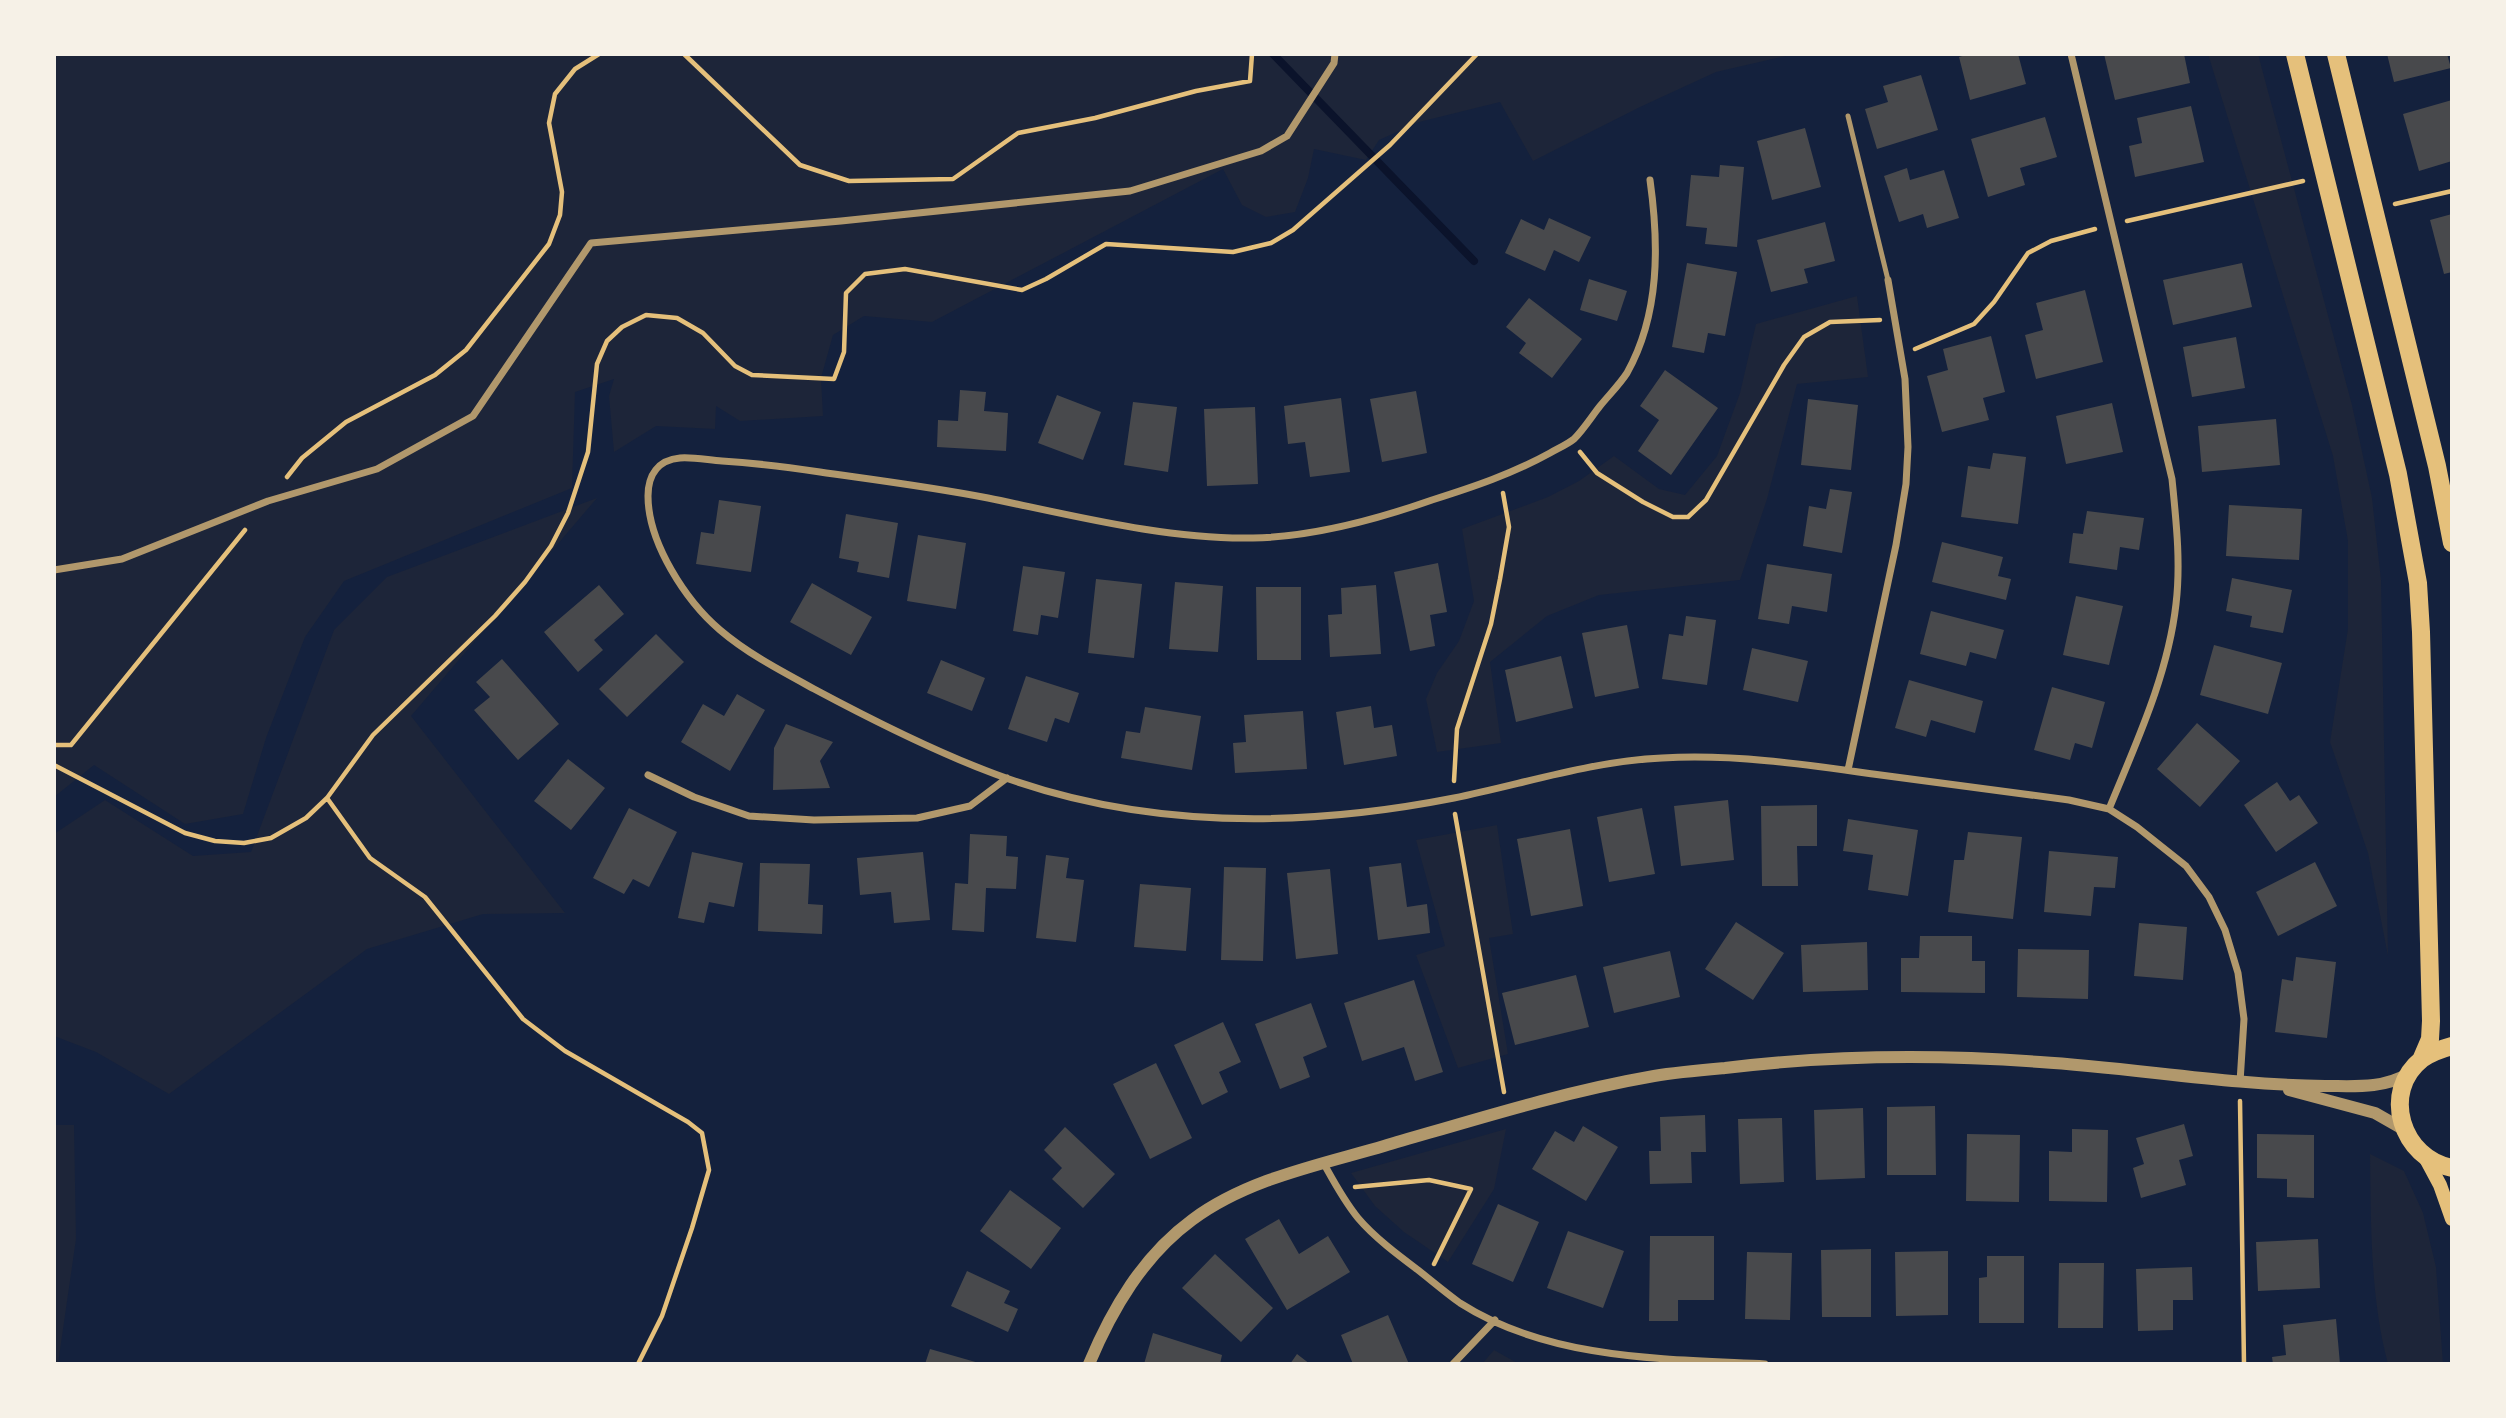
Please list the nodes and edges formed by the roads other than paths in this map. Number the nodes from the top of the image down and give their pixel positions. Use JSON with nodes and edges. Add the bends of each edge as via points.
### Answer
{"nodes":[{"id":1,"x":2071,"y":54,"type":"edge"},
{"id":2,"x":2295,"y":54,"type":"edge"},
{"id":3,"x":2336,"y":54,"type":"edge"},
{"id":4,"x":1334,"y":58,"type":"edge"},
{"id":5,"x":1848,"y":116,"type":"dead end"},
{"id":6,"x":1650,"y":180,"type":"dead end"},
{"id":7,"x":1888,"y":280,"type":"joint"},
{"id":8,"x":2452,"y":543,"type":"edge"},
{"id":9,"x":54,"y":569,"type":"edge"},
{"id":10,"x":1848,"y":771,"type":"junction"},
{"id":11,"x":648,"y":775,"type":"dead end"},
{"id":12,"x":1007,"y":778,"type":"junction"},
{"id":13,"x":2109,"y":809,"type":"junction"},
{"id":14,"x":2452,"y":1046,"type":"edge"},
{"id":15,"x":2421,"y":1060,"type":"junction"},
{"id":16,"x":2409,"y":1074,"type":"junction"},
{"id":17,"x":2240,"y":1082,"type":"junction"},
{"id":18,"x":2272,"y":1085,"type":"junction"},
{"id":19,"x":2403,"y":1129,"type":"junction"},
{"id":20,"x":2425,"y":1157,"type":"junction"},
{"id":21,"x":1324,"y":1164,"type":"junction"},
{"id":22,"x":2452,"y":1168,"type":"edge"},
{"id":23,"x":2452,"y":1219,"type":"edge"},
{"id":24,"x":1495,"y":1320,"type":"junction"},
{"id":25,"x":1089,"y":1364,"type":"edge"},
{"id":26,"x":1453,"y":1364,"type":"edge"},
{"id":27,"x":1765,"y":1364,"type":"edge"}],
"edges":[{"from":1,"to":13,"type":"street","via":[[2172,479],[2178,537],[2176,603],[2167,655]]},
{"from":2,"to":15,"type":"main road","via":[[2398,474],[2418,583],[2431,1021],[2430,1039]]},
{"from":3,"to":8,"type":"main road"},
{"from":4,"to":9,"type":"street","via":[[1287,136],[1261,151],[1130,191],[591,243],[473,416],[377,470],[268,501],[122,559]]},
{"from":5,"to":7,"type":"lane"},
{"from":6,"to":12,"type":"street","via":[[1656,272],[1644,331],[1626,375],[1571,442],[1518,471],[1400,511],[1315,532],[1253,538],[1114,524],[960,493],[776,465],[684,458],[664,461],[655,469],[647,492],[654,531],[691,601],[722,632],[855,711],[950,757]]},
{"from":7,"to":10,"type":"street","via":[[1905,379],[1906,484]]},
{"from":10,"to":12,"type":"street","via":[[1734,757],[1654,758],[1365,813],[1292,819],[1151,813]]},
{"from":10,"to":13,"type":"street"},
{"from":11,"to":12,"type":"street","via":[[749,816],[814,820],[917,818],[971,806]]},
{"from":13,"to":17,"type":"street","via":[[2186,866],[2209,897],[2225,930],[2238,974],[2244,1019]]},
{"from":14,"to":15,"type":"main road"},
{"from":15,"to":16,"type":"main road"},
{"from":16,"to":18,"type":"street","via":[[2375,1086]]},
{"from":16,"to":19,"type":"main road","via":[[2399,1110]]},
{"from":17,"to":18,"type":"street"},
{"from":17,"to":21,"type":"street","via":[[1966,1056],[1761,1063],[1656,1076],[1535,1101]]},
{"from":18,"to":19,"type":"street","via":[[2375,1113]]},
{"from":19,"to":20,"type":"main road"},
{"from":20,"to":22,"type":"main road"},
{"from":20,"to":23,"type":"main road"},
{"from":21,"to":24,"type":"street","via":[[1359,1219],[1461,1303]]},
{"from":21,"to":25,"type":"street","via":[[1237,1193],[1166,1241],[1105,1326]]},
{"from":24,"to":26,"type":"street"},
{"from":24,"to":27,"type":"street","via":[[1545,1341],[1596,1351]]}]}
